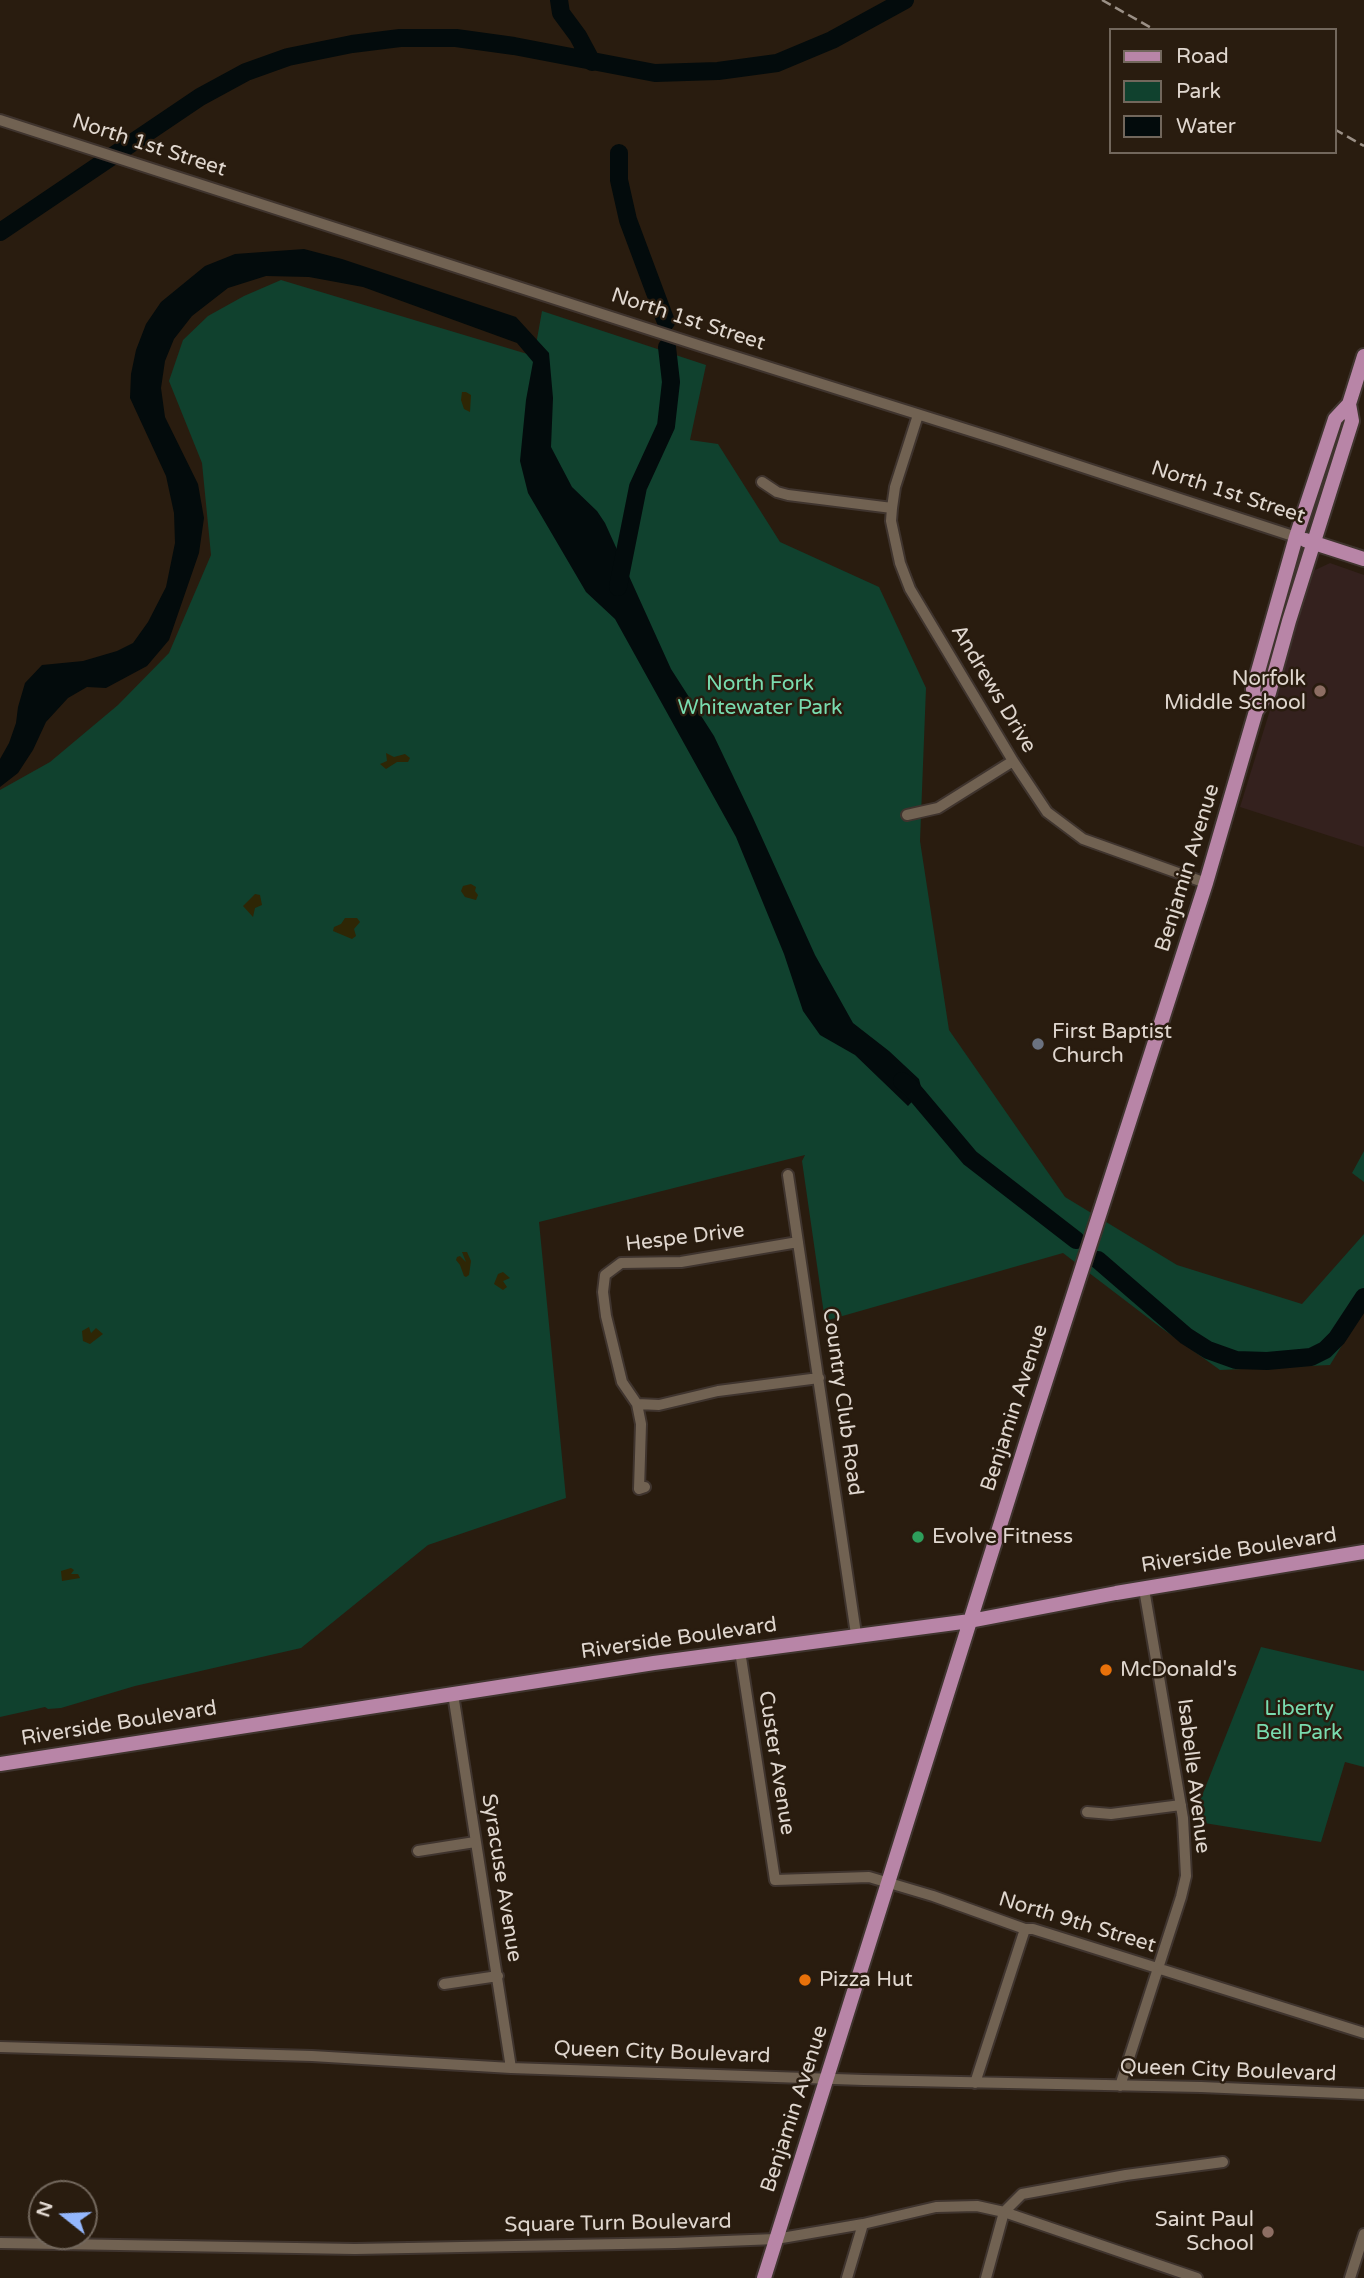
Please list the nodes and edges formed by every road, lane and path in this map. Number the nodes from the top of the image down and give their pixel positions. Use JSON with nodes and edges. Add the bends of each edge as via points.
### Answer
{"nodes":[{"id":1,"x":0,"y":120,"type":"edge"},
{"id":2,"x":1364,"y":356,"type":"edge"},
{"id":3,"x":1349,"y":404,"type":"junction"},
{"id":4,"x":918,"y":415,"type":"junction"},
{"id":5,"x":762,"y":482,"type":"dead end"},
{"id":6,"x":892,"y":508,"type":"junction"},
{"id":7,"x":1296,"y":537,"type":"junction"},
{"id":8,"x":1313,"y":543,"type":"junction"},
{"id":9,"x":1364,"y":559,"type":"edge"},
{"id":10,"x":1256,"y":711,"type":"junction"},
{"id":11,"x":1013,"y":761,"type":"junction"},
{"id":12,"x":906,"y":815,"type":"dead end"},
{"id":13,"x":1206,"y":883,"type":"junction"},
{"id":14,"x":788,"y":1175,"type":"dead end"},
{"id":15,"x":799,"y":1242,"type":"junction"},
{"id":16,"x":819,"y":1378,"type":"junction"},
{"id":17,"x":637,"y":1404,"type":"junction"},
{"id":18,"x":645,"y":1488,"type":"dead end"},
{"id":19,"x":1364,"y":1552,"type":"edge"},
{"id":20,"x":1144,"y":1589,"type":"junction"},
{"id":21,"x":970,"y":1620,"type":"junction"},
{"id":22,"x":856,"y":1634,"type":"junction"},
{"id":23,"x":740,"y":1651,"type":"junction"},
{"id":24,"x":453,"y":1694,"type":"junction"},
{"id":25,"x":0,"y":1764,"type":"edge"},
{"id":26,"x":1181,"y":1805,"type":"junction"},
{"id":27,"x":1087,"y":1812,"type":"dead end"},
{"id":28,"x":475,"y":1842,"type":"junction"},
{"id":29,"x":418,"y":1851,"type":"dead end"},
{"id":30,"x":775,"y":1880,"type":"joint"},
{"id":31,"x":888,"y":1882,"type":"junction"},
{"id":32,"x":1025,"y":1929,"type":"junction"},
{"id":33,"x":1158,"y":1968,"type":"junction"},
{"id":34,"x":498,"y":1976,"type":"junction"},
{"id":35,"x":443,"y":1984,"type":"dead end"},
{"id":36,"x":1364,"y":2033,"type":"edge"},
{"id":37,"x":0,"y":2047,"type":"edge"},
{"id":38,"x":511,"y":2067,"type":"junction"},
{"id":39,"x":828,"y":2077,"type":"junction"},
{"id":40,"x":975,"y":2083,"type":"junction"},
{"id":41,"x":1120,"y":2086,"type":"junction"},
{"id":42,"x":1364,"y":2094,"type":"edge"},
{"id":43,"x":1223,"y":2162,"type":"dead end"},
{"id":44,"x":1004,"y":2212,"type":"junction"},
{"id":45,"x":863,"y":2224,"type":"junction"},
{"id":46,"x":1364,"y":2234,"type":"edge"},
{"id":47,"x":776,"y":2239,"type":"junction"},
{"id":48,"x":0,"y":2243,"type":"edge"},
{"id":49,"x":764,"y":2278,"type":"edge"},
{"id":50,"x":847,"y":2278,"type":"edge"},
{"id":51,"x":986,"y":2278,"type":"edge"},
{"id":52,"x":1196,"y":2278,"type":"edge"},
{"id":53,"x":1350,"y":2278,"type":"edge"}],
"edges":[{"from":1,"to":4,"type":"street","name":"North 1st Street"},
{"from":2,"to":3,"type":"main road"},
{"from":3,"to":7,"type":"main road","name":"Benjamin Avenue","via":[[1335,419]]},
{"from":3,"to":8,"type":"main road","name":"Benjamin Avenue","via":[[1352,421]]},
{"from":4,"to":6,"type":"street","name":"Andrews Drive"},
{"from":4,"to":7,"type":"street","name":"North 1st Street"},
{"from":5,"to":6,"type":"street","via":[[788,495]]},
{"from":6,"to":11,"type":"street","name":"Andrews Drive","via":[[900,563],[910,589]]},
{"from":7,"to":8,"type":"main road","name":"North 1st Street"},
{"from":7,"to":10,"type":"main road","name":"Benjamin Avenue","via":[[1253,689]]},
{"from":8,"to":9,"type":"main road","name":"North 1st Street"},
{"from":8,"to":10,"type":"main road","name":"Benjamin Avenue","via":[[1269,693]]},
{"from":10,"to":13,"type":"main road","name":"Benjamin Avenue"},
{"from":11,"to":12,"type":"street","via":[[938,808]]},
{"from":11,"to":13,"type":"street","name":"Andrews Drive","via":[[1047,812],[1083,839]]},
{"from":13,"to":21,"type":"main road","name":"Benjamin Avenue"},
{"from":14,"to":15,"type":"street","name":"Country Club Road"},
{"from":15,"to":16,"type":"street","name":"Country Club Road"},
{"from":15,"to":17,"type":"street","name":"Hespe Drive","via":[[681,1262],[621,1263],[605,1275],[606,1316],[622,1382]]},
{"from":16,"to":17,"type":"street","via":[[718,1391],[659,1405]]},
{"from":16,"to":22,"type":"street","name":"Country Club Road"},
{"from":17,"to":18,"type":"street","via":[[641,1424],[639,1489]]},
{"from":19,"to":20,"type":"main road","name":"Riverside Boulevard"},
{"from":20,"to":21,"type":"main road","name":"Riverside Boulevard"},
{"from":20,"to":26,"type":"street","name":"Isabelle Avenue"},
{"from":21,"to":22,"type":"main road","name":"Riverside Boulevard"},
{"from":21,"to":31,"type":"main road","name":"Benjamin Avenue"},
{"from":22,"to":23,"type":"main road","name":"Riverside Boulevard"},
{"from":23,"to":24,"type":"main road","name":"Riverside Boulevard"},
{"from":23,"to":30,"type":"street","name":"Custer Avenue"},
{"from":24,"to":25,"type":"main road","name":"Riverside Boulevard"},
{"from":24,"to":28,"type":"street","name":"Syracuse Avenue"},
{"from":26,"to":27,"type":"street","via":[[1111,1814]]},
{"from":26,"to":33,"type":"street","name":"Isabelle Avenue","via":[[1186,1876]]},
{"from":28,"to":29,"type":"street"},
{"from":28,"to":34,"type":"street","name":"Syracuse Avenue"},
{"from":30,"to":31,"type":"street","name":"North 9th Street","via":[[869,1877]]},
{"from":31,"to":32,"type":"street","name":"North 9th Street"},
{"from":31,"to":39,"type":"main road","name":"Benjamin Avenue"},
{"from":32,"to":33,"type":"street","name":"North 9th Street"},
{"from":32,"to":40,"type":"street"},
{"from":33,"to":36,"type":"street","name":"North 9th Street"},
{"from":33,"to":41,"type":"street","name":"Isabelle Avenue"},
{"from":34,"to":35,"type":"street"},
{"from":34,"to":38,"type":"street","name":"Syracuse Avenue"},
{"from":37,"to":38,"type":"street","name":"Queen City Boulevard","via":[[298,2055]]},
{"from":38,"to":39,"type":"street","name":"Queen City Boulevard"},
{"from":39,"to":40,"type":"street","name":"Queen City Boulevard"},
{"from":39,"to":47,"type":"main road","name":"Benjamin Avenue"},
{"from":40,"to":41,"type":"street","name":"Queen City Boulevard"},
{"from":41,"to":42,"type":"street","name":"Queen City Boulevard"},
{"from":43,"to":44,"type":"street","via":[[1022,2194]]},
{"from":44,"to":45,"type":"street","name":"Square Turn Boulevard","via":[[936,2207]]},
{"from":44,"to":51,"type":"street"},
{"from":44,"to":52,"type":"street","name":"Square Turn Boulevard"},
{"from":45,"to":47,"type":"street","name":"Square Turn Boulevard"},
{"from":45,"to":50,"type":"street"},
{"from":46,"to":53,"type":"street"},
{"from":47,"to":48,"type":"street","name":"Square Turn Boulevard","via":[[355,2249]]},
{"from":47,"to":49,"type":"main road","name":"Benjamin Avenue"}]}
